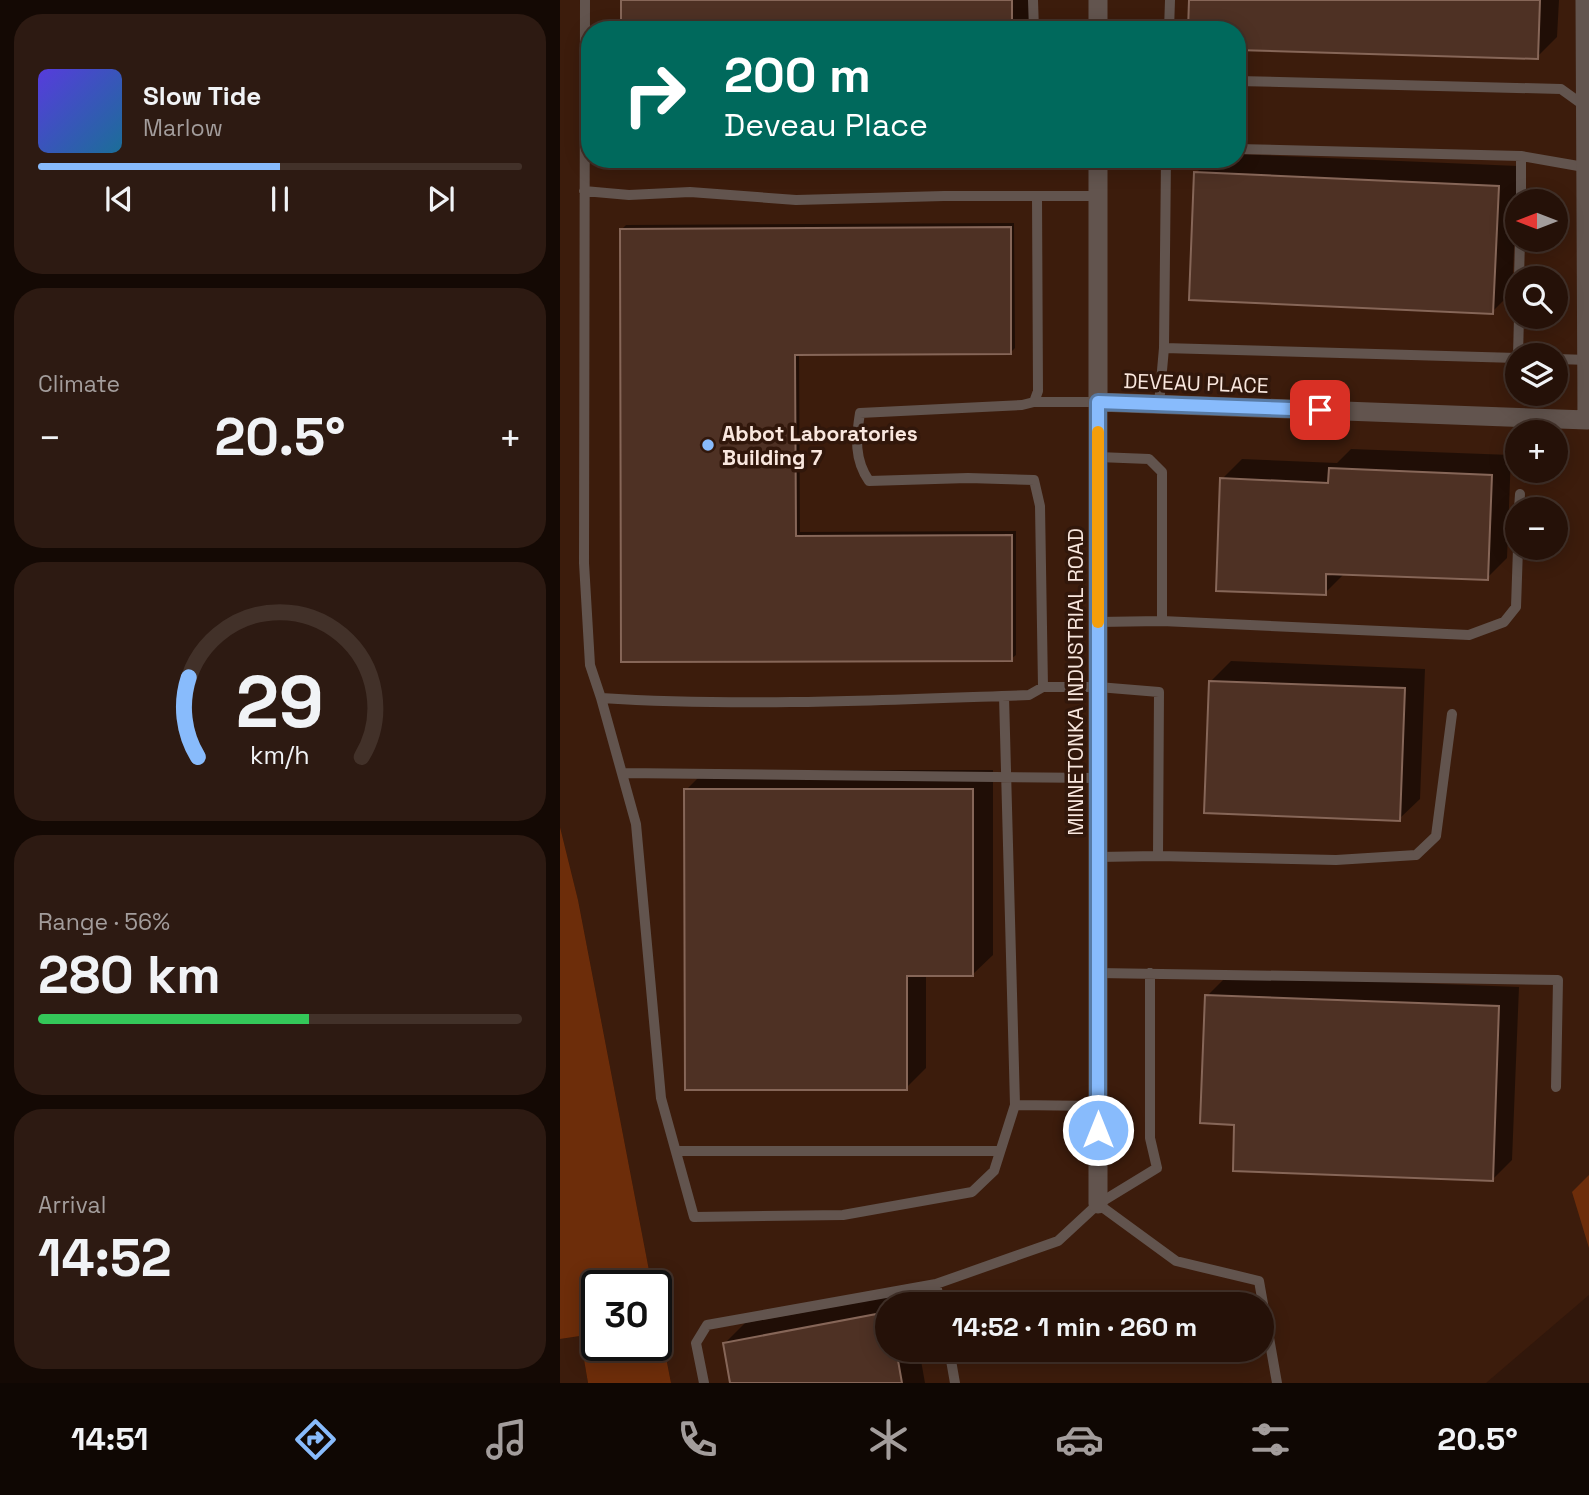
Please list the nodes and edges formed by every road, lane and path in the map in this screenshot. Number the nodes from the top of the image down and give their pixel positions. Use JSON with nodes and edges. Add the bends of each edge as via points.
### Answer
{"nodes":[{"id":1,"x":585,"y":0,"type":"edge"},
{"id":2,"x":1033,"y":0,"type":"edge"},
{"id":3,"x":1098,"y":0,"type":"edge"},
{"id":4,"x":1170,"y":0,"type":"edge"},
{"id":5,"x":1585,"y":0,"type":"edge"},
{"id":6,"x":585,"y":21,"type":"edge"},
{"id":7,"x":1034,"y":21,"type":"edge"},
{"id":8,"x":1098,"y":21,"type":"edge"},
{"id":9,"x":1169,"y":21,"type":"edge"},
{"id":10,"x":1246,"y":81,"type":"edge"},
{"id":11,"x":1587,"y":107,"type":"edge"},
{"id":12,"x":1246,"y":149,"type":"edge"},
{"id":13,"x":1521,"y":156,"type":"junction"},
{"id":14,"x":1584,"y":167,"type":"junction"},
{"id":15,"x":585,"y":168,"type":"edge"},
{"id":16,"x":1098,"y":168,"type":"edge"},
{"id":17,"x":1166,"y":168,"type":"edge"},
{"id":18,"x":1521,"y":189,"type":"edge"},
{"id":19,"x":584,"y":191,"type":"junction"},
{"id":20,"x":1037,"y":196,"type":"junction"},
{"id":21,"x":1098,"y":196,"type":"junction"},
{"id":22,"x":1164,"y":348,"type":"junction"},
{"id":23,"x":1505,"y":357,"type":"edge"},
{"id":24,"x":1568,"y":359,"type":"edge"},
{"id":25,"x":1588,"y":360,"type":"edge"},
{"id":26,"x":1036,"y":397,"type":"junction"},
{"id":27,"x":1098,"y":402,"type":"junction"},
{"id":28,"x":1159,"y":404,"type":"junction"},
{"id":29,"x":1588,"y":420,"type":"edge"},
{"id":30,"x":1098,"y":457,"type":"junction"},
{"id":31,"x":1520,"y":494,"type":"dead end"},
{"id":32,"x":1520,"y":497,"type":"edge"},
{"id":33,"x":1518,"y":560,"type":"edge"},
{"id":34,"x":1162,"y":621,"type":"junction"},
{"id":35,"x":1098,"y":622,"type":"junction"},
{"id":36,"x":1042,"y":687,"type":"junction"},
{"id":37,"x":1098,"y":687,"type":"junction"},
{"id":38,"x":1004,"y":696,"type":"junction"},
{"id":39,"x":601,"y":698,"type":"junction"},
{"id":40,"x":1452,"y":714,"type":"dead end"},
{"id":41,"x":622,"y":773,"type":"junction"},
{"id":42,"x":1005,"y":778,"type":"junction"},
{"id":43,"x":1098,"y":778,"type":"junction"},
{"id":44,"x":1158,"y":856,"type":"junction"},
{"id":45,"x":1098,"y":857,"type":"junction"},
{"id":46,"x":1098,"y":973,"type":"junction"},
{"id":47,"x":1150,"y":973,"type":"junction"},
{"id":48,"x":1556,"y":1087,"type":"dead end"},
{"id":49,"x":1015,"y":1105,"type":"junction"},
{"id":50,"x":1098,"y":1105,"type":"junction"},
{"id":51,"x":1000,"y":1150,"type":"junction"},
{"id":52,"x":676,"y":1151,"type":"junction"},
{"id":53,"x":1098,"y":1204,"type":"junction"},
{"id":54,"x":936,"y":1284,"type":"junction"},
{"id":55,"x":938,"y":1292,"type":"edge"},
{"id":56,"x":951,"y":1362,"type":"edge"},
{"id":57,"x":704,"y":1383,"type":"edge"},
{"id":58,"x":955,"y":1383,"type":"edge"},
{"id":59,"x":1277,"y":1383,"type":"edge"}],
"edges":[{"from":1,"to":6,"type":"lane"},
{"from":2,"to":7,"type":"lane"},
{"from":3,"to":8,"type":"street"},
{"from":4,"to":9,"type":"lane"},
{"from":5,"to":11,"type":"street","name":"DEVEAU PLACE"},
{"from":10,"to":11,"type":"lane","via":[[1561,89]]},
{"from":11,"to":14,"type":"street","name":"DEVEAU PLACE"},
{"from":12,"to":13,"type":"lane"},
{"from":13,"to":14,"type":"lane"},
{"from":13,"to":18,"type":"lane"},
{"from":14,"to":25,"type":"street","name":"DEVEAU PLACE"},
{"from":15,"to":19,"type":"lane"},
{"from":16,"to":21,"type":"street","name":"MINNETONKA INDUSTRIAL ROAD"},
{"from":17,"to":22,"type":"lane"},
{"from":19,"to":20,"type":"lane","via":[[796,200]]},
{"from":19,"to":39,"type":"lane","via":[[584,563],[590,665]]},
{"from":20,"to":21,"type":"lane"},
{"from":20,"to":26,"type":"lane"},
{"from":21,"to":27,"type":"street","name":"MINNETONKA INDUSTRIAL ROAD"},
{"from":22,"to":23,"type":"lane"},
{"from":22,"to":28,"type":"lane"},
{"from":24,"to":25,"type":"lane"},
{"from":25,"to":29,"type":"street","name":"DEVEAU PLACE"},
{"from":26,"to":27,"type":"lane"},
{"from":26,"to":36,"type":"lane","via":[[1022,405],[860,413],[855,441],[860,468],[869,481],[1034,480],[1040,506]]},
{"from":27,"to":28,"type":"street","name":"DEVEAU PLACE"},
{"from":27,"to":30,"type":"street","name":"MINNETONKA INDUSTRIAL ROAD"},
{"from":28,"to":29,"type":"street","name":"DEVEAU PLACE"},
{"from":30,"to":34,"type":"lane","via":[[1149,459],[1163,472]]},
{"from":30,"to":35,"type":"street","name":"MINNETONKA INDUSTRIAL ROAD"},
{"from":31,"to":32,"type":"lane"},
{"from":33,"to":34,"type":"lane","via":[[1516,607],[1504,622],[1469,635]]},
{"from":34,"to":35,"type":"lane"},
{"from":35,"to":37,"type":"street","name":"MINNETONKA INDUSTRIAL ROAD"},
{"from":36,"to":37,"type":"lane"},
{"from":36,"to":38,"type":"lane","via":[[1028,695]]},
{"from":37,"to":43,"type":"street","name":"MINNETONKA INDUSTRIAL ROAD"},
{"from":37,"to":44,"type":"lane","via":[[1158,692]]},
{"from":38,"to":39,"type":"lane","via":[[888,701]]},
{"from":38,"to":42,"type":"lane"},
{"from":39,"to":41,"type":"lane"},
{"from":40,"to":44,"type":"lane","via":[[1436,836],[1416,855],[1336,860]]},
{"from":41,"to":42,"type":"lane"},
{"from":41,"to":52,"type":"lane","via":[[636,824],[661,1098]]},
{"from":42,"to":43,"type":"lane"},
{"from":42,"to":49,"type":"lane"},
{"from":43,"to":45,"type":"street","name":"MINNETONKA INDUSTRIAL ROAD"},
{"from":44,"to":45,"type":"lane"},
{"from":45,"to":46,"type":"street","name":"MINNETONKA INDUSTRIAL ROAD"},
{"from":46,"to":47,"type":"lane"},
{"from":46,"to":50,"type":"street","name":"MINNETONKA INDUSTRIAL ROAD"},
{"from":47,"to":48,"type":"lane","via":[[1558,980]]},
{"from":47,"to":53,"type":"lane","via":[[1150,1138],[1157,1168]]},
{"from":49,"to":50,"type":"lane"},
{"from":49,"to":51,"type":"lane"},
{"from":50,"to":53,"type":"street","name":"MINNETONKA INDUSTRIAL ROAD"},
{"from":51,"to":52,"type":"lane"},
{"from":51,"to":52,"type":"lane","via":[[994,1171],[972,1192],[843,1215],[694,1217]]},
{"from":53,"to":54,"type":"lane","via":[[1058,1241]]},
{"from":53,"to":59,"type":"lane","via":[[1177,1261],[1259,1280]]},
{"from":54,"to":55,"type":"lane"},
{"from":54,"to":57,"type":"lane","via":[[707,1325],[696,1343]]},
{"from":56,"to":58,"type":"lane"}]}
